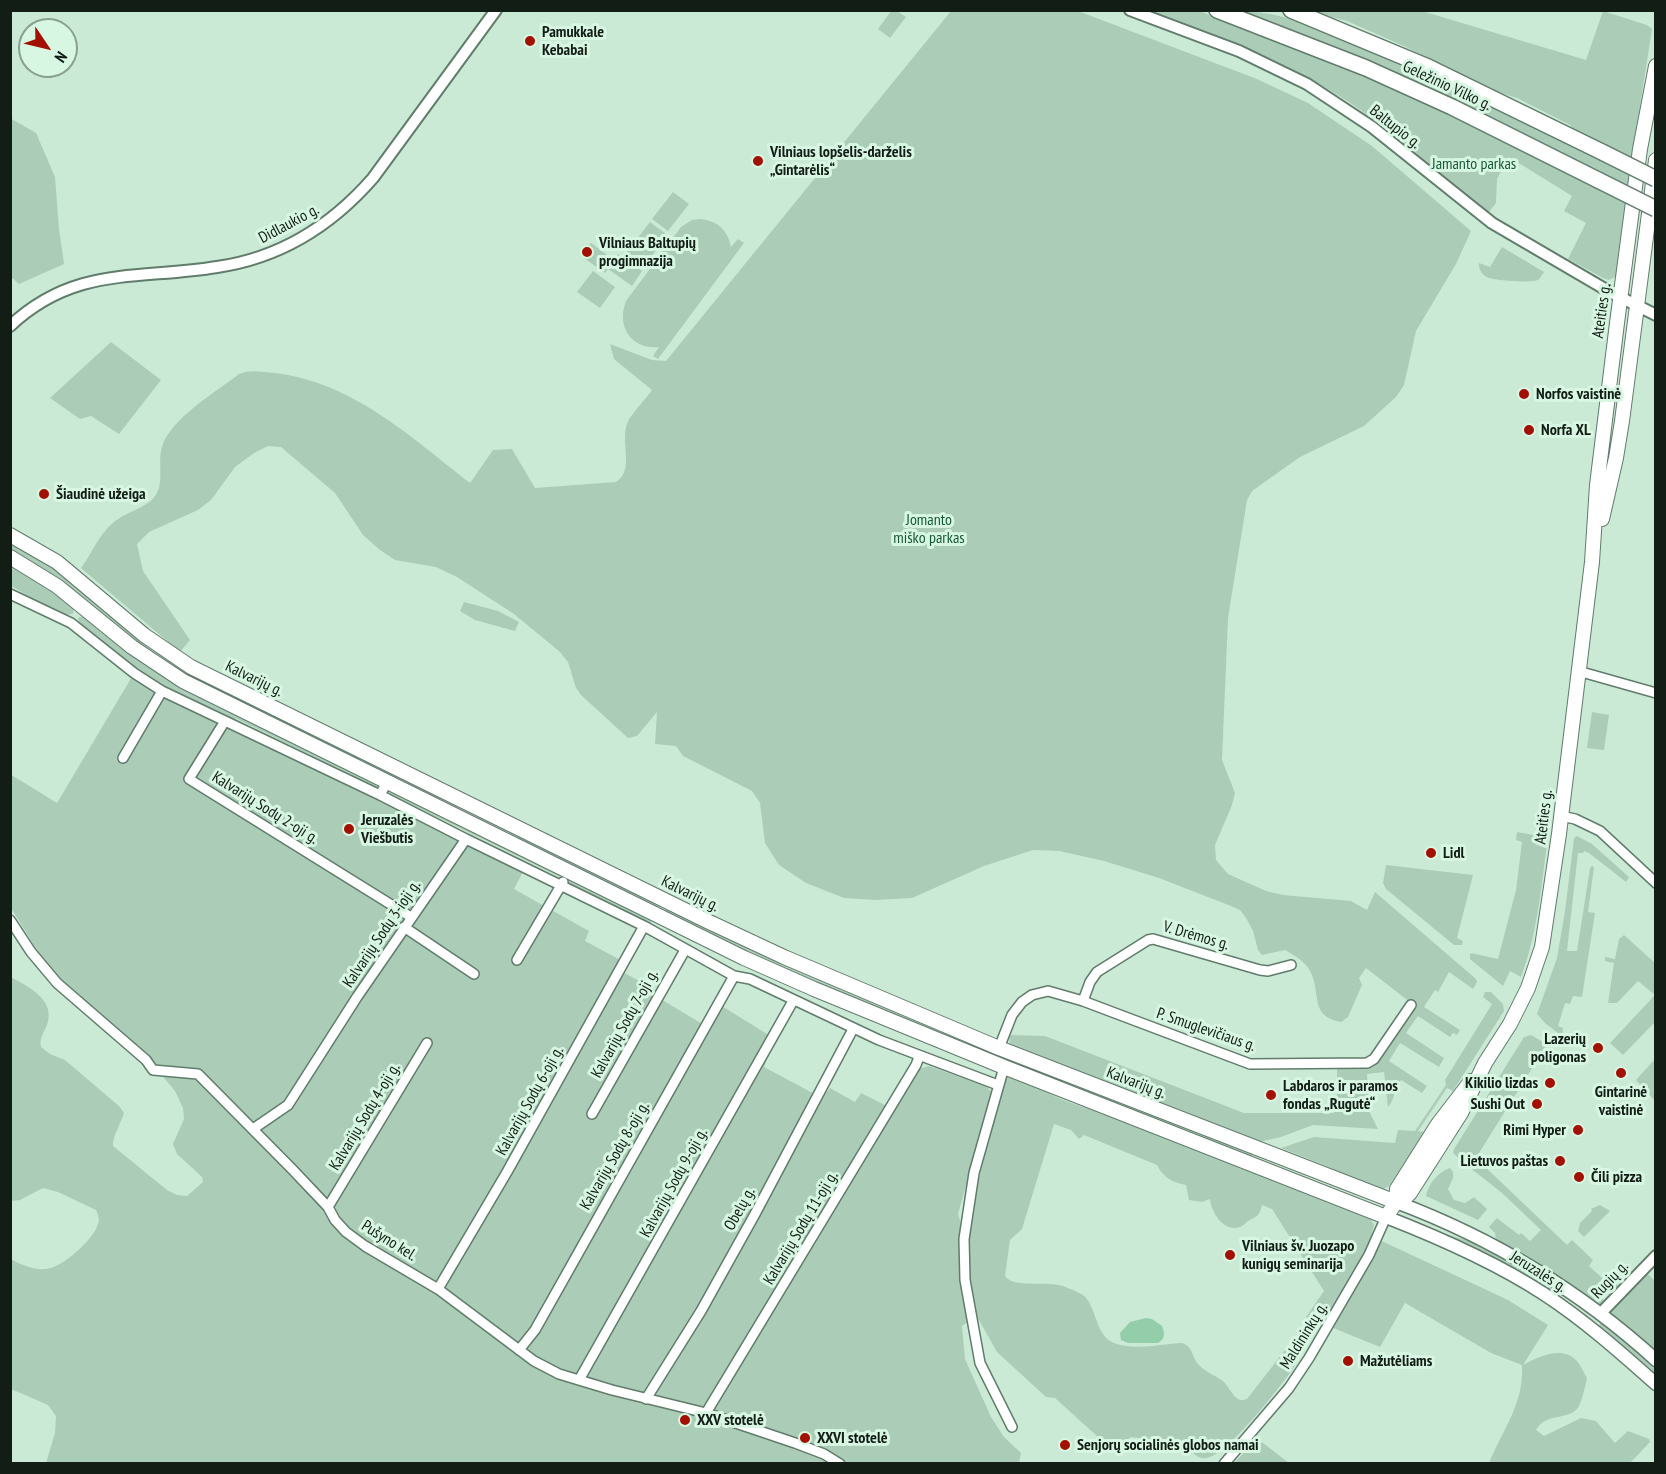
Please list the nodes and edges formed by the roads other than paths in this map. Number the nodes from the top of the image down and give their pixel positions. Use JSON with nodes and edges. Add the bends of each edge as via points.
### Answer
{"nodes":[{"id":1,"x":496,"y":10,"type":"edge"},
{"id":2,"x":1130,"y":10,"type":"edge"},
{"id":3,"x":1292,"y":10,"type":"edge"},
{"id":4,"x":1226,"y":12,"type":"edge"},
{"id":5,"x":1656,"y":66,"type":"edge"},
{"id":6,"x":1640,"y":149,"type":"junction"},
{"id":7,"x":1656,"y":155,"type":"edge"},
{"id":8,"x":1656,"y":160,"type":"edge"},
{"id":9,"x":1656,"y":179,"type":"edge"},
{"id":10,"x":1656,"y":209,"type":"edge"},
{"id":11,"x":1621,"y":298,"type":"junction"},
{"id":12,"x":1635,"y":306,"type":"junction"},
{"id":13,"x":1656,"y":315,"type":"edge"},
{"id":14,"x":10,"y":326,"type":"edge"},
{"id":15,"x":1601,"y":453,"type":"junction"},
{"id":16,"x":1616,"y":458,"type":"junction"},
{"id":17,"x":10,"y":535,"type":"edge"},
{"id":18,"x":10,"y":557,"type":"edge"},
{"id":19,"x":1592,"y":562,"type":"junction"},
{"id":20,"x":10,"y":594,"type":"edge"},
{"id":21,"x":83,"y":608,"type":"junction"},
{"id":22,"x":71,"y":623,"type":"junction"},
{"id":23,"x":191,"y":667,"type":"junction"},
{"id":24,"x":1578,"y":671,"type":"junction"},
{"id":25,"x":183,"y":681,"type":"junction"},
{"id":26,"x":162,"y":691,"type":"junction"},
{"id":27,"x":1656,"y":693,"type":"edge"},
{"id":28,"x":225,"y":721,"type":"junction"},
{"id":29,"x":123,"y":758,"type":"dead end"},
{"id":30,"x":387,"y":782,"type":"junction"},
{"id":31,"x":380,"y":795,"type":"junction"},
{"id":32,"x":1561,"y":816,"type":"junction"},
{"id":33,"x":518,"y":828,"type":"junction"},
{"id":34,"x":466,"y":840,"type":"junction"},
{"id":35,"x":511,"y":843,"type":"junction"},
{"id":36,"x":568,"y":871,"type":"junction"},
{"id":37,"x":1656,"y":884,"type":"edge"},
{"id":38,"x":562,"y":885,"type":"junction"},
{"id":39,"x":411,"y":917,"type":"junction"},
{"id":40,"x":10,"y":920,"type":"edge"},
{"id":41,"x":644,"y":926,"type":"junction"},
{"id":42,"x":404,"y":927,"type":"junction"},
{"id":43,"x":685,"y":950,"type":"junction"},
{"id":44,"x":518,"y":960,"type":"dead end"},
{"id":45,"x":1292,"y":965,"type":"dead end"},
{"id":46,"x":474,"y":974,"type":"dead end"},
{"id":47,"x":734,"y":976,"type":"junction"},
{"id":48,"x":793,"y":1001,"type":"junction"},
{"id":49,"x":1083,"y":1001,"type":"junction"},
{"id":50,"x":1412,"y":1005,"type":"dead end"},
{"id":51,"x":853,"y":1029,"type":"junction"},
{"id":52,"x":427,"y":1043,"type":"dead end"},
{"id":53,"x":999,"y":1048,"type":"junction"},
{"id":54,"x":919,"y":1057,"type":"junction"},
{"id":55,"x":999,"y":1065,"type":"junction"},
{"id":56,"x":999,"y":1085,"type":"junction"},
{"id":57,"x":592,"y":1114,"type":"dead end"},
{"id":58,"x":253,"y":1129,"type":"junction"},
{"id":59,"x":1396,"y":1203,"type":"junction"},
{"id":60,"x":328,"y":1207,"type":"junction"},
{"id":61,"x":1386,"y":1217,"type":"junction"},
{"id":62,"x":1656,"y":1256,"type":"edge"},
{"id":63,"x":438,"y":1289,"type":"junction"},
{"id":64,"x":1601,"y":1313,"type":"junction"},
{"id":65,"x":1590,"y":1327,"type":"junction"},
{"id":66,"x":519,"y":1350,"type":"junction"},
{"id":67,"x":1656,"y":1360,"type":"edge"},
{"id":68,"x":579,"y":1380,"type":"junction"},
{"id":69,"x":1656,"y":1383,"type":"edge"},
{"id":70,"x":646,"y":1399,"type":"junction"},
{"id":71,"x":706,"y":1413,"type":"junction"},
{"id":72,"x":1012,"y":1427,"type":"dead end"},
{"id":73,"x":1226,"y":1461,"type":"edge"},
{"id":74,"x":840,"y":1464,"type":"edge"}],
"edges":[{"from":1,"to":14,"type":"street","name":"Didlaukio g.","via":[[373,178],[321,226],[272,253],[239,263],[88,282],[43,301]]},
{"from":2,"to":11,"type":"street","name":"Baltupio g.","via":[[1239,51],[1307,84],[1372,127],[1492,223]]},
{"from":3,"to":9,"type":"highway","name":"Geležinio Vilko g.","bridge":true,"via":[[1428,67]]},
{"from":4,"to":10,"type":"highway","name":"Geležinio Vilko g.","bridge":true,"via":[[1452,107]]},
{"from":5,"to":6,"type":"main road","name":"Ateities g."},
{"from":6,"to":7,"type":"main road"},
{"from":6,"to":11,"type":"main road","name":"Ateities g."},
{"from":8,"to":12,"type":"main road","name":"Ateities g."},
{"from":11,"to":12,"type":"street","name":"Baltupio g."},
{"from":11,"to":15,"type":"main road","name":"Ateities g."},
{"from":12,"to":13,"type":"street","name":"Baltupio g."},
{"from":12,"to":16,"type":"main road","name":"Ateities g."},
{"from":15,"to":16,"type":"main road"},
{"from":15,"to":19,"type":"main road","name":"Ateities g."},
{"from":16,"to":19,"type":"main road","name":"Ateities g."},
{"from":17,"to":23,"type":"main road","name":"Kalvarijų g.","via":[[57,562],[144,635]]},
{"from":18,"to":21,"type":"main road","name":"Kalvarijų g.","via":[[57,586]]},
{"from":19,"to":24,"type":"main road","name":"Ateities g."},
{"from":20,"to":22,"type":"street"},
{"from":21,"to":22,"type":"street"},
{"from":21,"to":25,"type":"main road","name":"Kalvarijų g."},
{"from":22,"to":26,"type":"street"},
{"from":23,"to":25,"type":"main road"},
{"from":23,"to":33,"type":"main road","name":"Kalvarijų g."},
{"from":24,"to":27,"type":"street"},
{"from":24,"to":32,"type":"main road","name":"Ateities g."},
{"from":25,"to":30,"type":"main road","name":"Kalvarijų g."},
{"from":26,"to":28,"type":"street"},
{"from":26,"to":29,"type":"street"},
{"from":28,"to":31,"type":"street"},
{"from":28,"to":39,"type":"street","name":"Kalvarijų Sodų 2-oji g.","via":[[189,779]]},
{"from":30,"to":31,"type":"street"},
{"from":30,"to":35,"type":"main road","name":"Kalvarijų g."},
{"from":31,"to":34,"type":"street"},
{"from":32,"to":37,"type":"street","via":[[1600,831]]},
{"from":32,"to":59,"type":"main road","name":"Ateities g.","via":[[1542,947],[1528,988],[1485,1063],[1402,1180]]},
{"from":33,"to":35,"type":"main road"},
{"from":33,"to":53,"type":"main road","name":"Kalvarijų g.","via":[[784,957]]},
{"from":34,"to":38,"type":"street"},
{"from":34,"to":39,"type":"street","name":"Kalvarijų Sodų 3-ioji g."},
{"from":35,"to":36,"type":"main road","name":"Kalvarijų g."},
{"from":36,"to":38,"type":"street"},
{"from":36,"to":55,"type":"main road","name":"Kalvarijų g.","via":[[744,958]]},
{"from":38,"to":41,"type":"street"},
{"from":38,"to":44,"type":"street"},
{"from":39,"to":42,"type":"street","name":"Kalvarijų Sodų 3-ioji g."},
{"from":40,"to":58,"type":"street","name":"Pušyno kel.","via":[[57,983],[153,1070],[198,1074]]},
{"from":41,"to":43,"type":"street"},
{"from":41,"to":63,"type":"street","name":"Kalvarijų Sodų 6-oji g.","via":[[492,1200]]},
{"from":42,"to":46,"type":"street"},
{"from":42,"to":58,"type":"street","name":"Kalvarijų Sodų 3-ioji g.","via":[[288,1105]]},
{"from":43,"to":47,"type":"street"},
{"from":43,"to":57,"type":"street","name":"Kalvarijų Sodų 7-oji g."},
{"from":45,"to":49,"type":"street","name":"V. Drėmos g.","via":[[1260,970],[1153,939],[1097,972]]},
{"from":47,"to":48,"type":"street","via":[[750,979]]},
{"from":47,"to":66,"type":"street","name":"Kalvarijų Sodų 8-oji g.","via":[[535,1330]]},
{"from":48,"to":51,"type":"street"},
{"from":48,"to":68,"type":"street","name":"Kalvarijų Sodų 9-oji g."},
{"from":49,"to":50,"type":"street","name":"P. Smuglevičiaus g.","via":[[1256,1064],[1367,1063],[1374,1059]]},
{"from":49,"to":53,"type":"street","name":"P. Smuglevičiaus g.","via":[[1048,991],[1032,995],[1012,1015]]},
{"from":51,"to":54,"type":"street"},
{"from":51,"to":70,"type":"street","name":"Obelų g.","via":[[755,1214]]},
{"from":52,"to":60,"type":"street","name":"Kalvarijų Sodų 4-oji g."},
{"from":53,"to":55,"type":"main road"},
{"from":53,"to":59,"type":"main road","name":"Kalvarijų g."},
{"from":54,"to":56,"type":"street"},
{"from":54,"to":71,"type":"street","name":"Kalvarijų Sodų 11-oji g."},
{"from":55,"to":56,"type":"street"},
{"from":55,"to":61,"type":"main road","name":"Kalvarijų g."},
{"from":56,"to":72,"type":"street","via":[[974,1173],[964,1239],[965,1280],[980,1363]]},
{"from":58,"to":60,"type":"street","name":"Pušyno kel."},
{"from":59,"to":61,"type":"main road","name":"Ateities g."},
{"from":59,"to":64,"type":"main road","name":"Jeruzalės g.","via":[[1506,1252]]},
{"from":60,"to":63,"type":"street","name":"Pušyno kel.","via":[[335,1220],[365,1246]]},
{"from":61,"to":65,"type":"main road","name":"Jeruzalės g.","via":[[1494,1265]]},
{"from":61,"to":73,"type":"street","name":"Maldininkų g.","via":[[1369,1255],[1309,1358],[1289,1388]]},
{"from":62,"to":64,"type":"street","name":"Rugių g."},
{"from":63,"to":66,"type":"street","name":"Pušyno kel."},
{"from":64,"to":65,"type":"main road","name":"Rugių g."},
{"from":64,"to":67,"type":"main road","name":"Jeruzalės g."},
{"from":65,"to":69,"type":"main road","name":"Jeruzalės g."},
{"from":66,"to":68,"type":"street","name":"Pušyno kel.","via":[[552,1371]]},
{"from":68,"to":70,"type":"street","name":"Pušyno kel."},
{"from":70,"to":71,"type":"street","name":"Pušyno kel."},
{"from":71,"to":74,"type":"street","name":"Pušyno kel.","via":[[824,1454]]}]}
